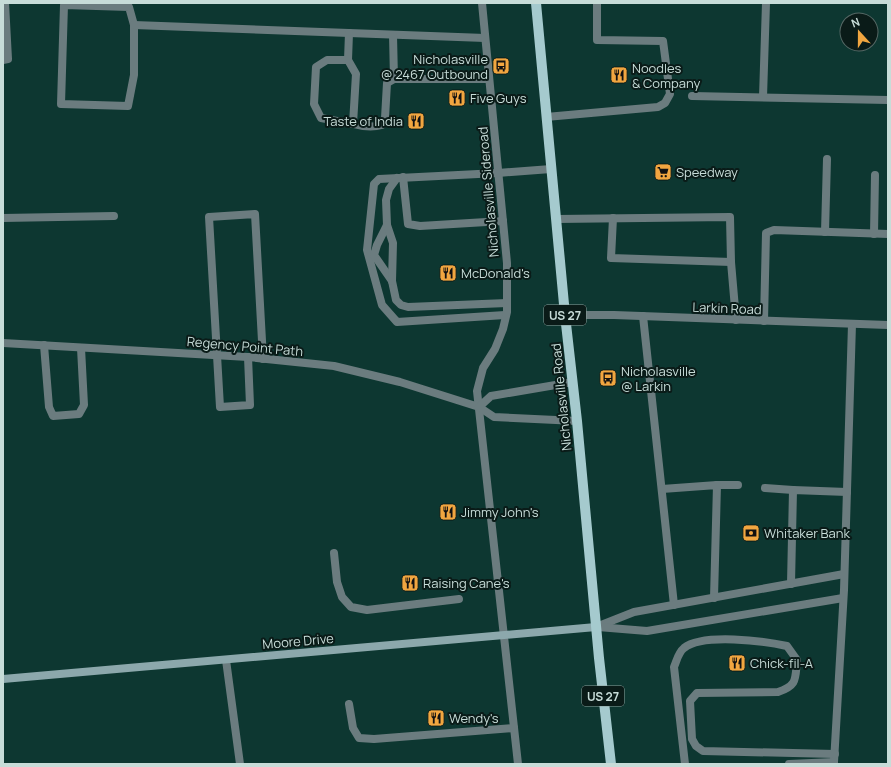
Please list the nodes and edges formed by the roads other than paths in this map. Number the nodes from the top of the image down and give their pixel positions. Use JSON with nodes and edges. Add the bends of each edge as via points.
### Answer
{"nodes":[{"id":1,"x":5,"y":3,"type":"edge"},
{"id":2,"x":482,"y":3,"type":"edge"},
{"id":3,"x":536,"y":3,"type":"edge"},
{"id":4,"x":597,"y":3,"type":"edge"},
{"id":5,"x":766,"y":3,"type":"edge"},
{"id":6,"x":134,"y":25,"type":"junction"},
{"id":7,"x":350,"y":33,"type":"junction"},
{"id":8,"x":393,"y":35,"type":"junction"},
{"id":9,"x":485,"y":38,"type":"junction"},
{"id":10,"x":3,"y":60,"type":"edge"},
{"id":11,"x":348,"y":60,"type":"junction"},
{"id":12,"x":394,"y":79,"type":"junction"},
{"id":13,"x":489,"y":79,"type":"junction"},
{"id":14,"x":692,"y":96,"type":"dead end"},
{"id":15,"x":763,"y":97,"type":"junction"},
{"id":16,"x":888,"y":100,"type":"edge"},
{"id":17,"x":546,"y":117,"type":"junction"},
{"id":18,"x":353,"y":124,"type":"junction"},
{"id":19,"x":827,"y":159,"type":"dead end"},
{"id":20,"x":551,"y":169,"type":"junction"},
{"id":21,"x":498,"y":173,"type":"junction"},
{"id":22,"x":875,"y":175,"type":"dead end"},
{"id":23,"x":400,"y":177,"type":"junction"},
{"id":24,"x":114,"y":216,"type":"dead end"},
{"id":25,"x":3,"y":218,"type":"edge"},
{"id":26,"x":613,"y":218,"type":"junction"},
{"id":27,"x":556,"y":219,"type":"junction"},
{"id":28,"x":503,"y":221,"type":"junction"},
{"id":29,"x":387,"y":225,"type":"junction"},
{"id":30,"x":825,"y":232,"type":"junction"},
{"id":31,"x":874,"y":234,"type":"junction"},
{"id":32,"x":888,"y":234,"type":"edge"},
{"id":33,"x":731,"y":262,"type":"junction"},
{"id":34,"x":392,"y":281,"type":"junction"},
{"id":35,"x":507,"y":303,"type":"junction"},
{"id":36,"x":505,"y":315,"type":"junction"},
{"id":37,"x":565,"y":315,"type":"junction"},
{"id":38,"x":643,"y":316,"type":"junction"},
{"id":39,"x":736,"y":320,"type":"junction"},
{"id":40,"x":764,"y":321,"type":"junction"},
{"id":41,"x":852,"y":324,"type":"junction"},
{"id":42,"x":888,"y":325,"type":"edge"},
{"id":43,"x":3,"y":343,"type":"edge"},
{"id":44,"x":44,"y":345,"type":"junction"},
{"id":45,"x":81,"y":348,"type":"junction"},
{"id":46,"x":217,"y":355,"type":"junction"},
{"id":47,"x":248,"y":357,"type":"junction"},
{"id":48,"x":263,"y":359,"type":"junction"},
{"id":49,"x":573,"y":382,"type":"junction"},
{"id":50,"x":479,"y":407,"type":"junction"},
{"id":51,"x":577,"y":421,"type":"junction"},
{"id":52,"x":717,"y":485,"type":"junction"},
{"id":53,"x":738,"y":485,"type":"dead end"},
{"id":54,"x":765,"y":488,"type":"dead end"},
{"id":55,"x":662,"y":489,"type":"junction"},
{"id":56,"x":793,"y":490,"type":"junction"},
{"id":57,"x":847,"y":492,"type":"junction"},
{"id":58,"x":334,"y":553,"type":"dead end"},
{"id":59,"x":844,"y":574,"type":"junction"},
{"id":60,"x":791,"y":584,"type":"junction"},
{"id":61,"x":714,"y":598,"type":"junction"},
{"id":62,"x":843,"y":598,"type":"junction"},
{"id":63,"x":459,"y":599,"type":"dead end"},
{"id":64,"x":674,"y":605,"type":"junction"},
{"id":65,"x":596,"y":627,"type":"junction"},
{"id":66,"x":504,"y":635,"type":"junction"},
{"id":67,"x":226,"y":660,"type":"junction"},
{"id":68,"x":3,"y":679,"type":"edge"},
{"id":69,"x":349,"y":704,"type":"dead end"},
{"id":70,"x":514,"y":728,"type":"junction"},
{"id":71,"x":833,"y":760,"type":"edge"},
{"id":72,"x":240,"y":764,"type":"edge"},
{"id":73,"x":518,"y":764,"type":"edge"},
{"id":74,"x":611,"y":764,"type":"edge"},
{"id":75,"x":685,"y":764,"type":"edge"},
{"id":76,"x":789,"y":764,"type":"edge"}],
"edges":[{"from":1,"to":10,"type":"street","via":[[8,59]]},
{"from":2,"to":9,"type":"street","name":"Nicholasville Sideroad"},
{"from":3,"to":17,"type":"main road","name":"Nicholasville Road","number":"US 27"},
{"from":4,"to":17,"type":"street","via":[[597,40],[663,41],[670,94],[665,103],[658,107]]},
{"from":5,"to":15,"type":"street"},
{"from":6,"to":6,"type":"street","via":[[134,75],[128,106],[61,104],[64,5],[129,7]]},
{"from":6,"to":7,"type":"street"},
{"from":7,"to":8,"type":"street"},
{"from":7,"to":11,"type":"street"},
{"from":8,"to":9,"type":"street"},
{"from":8,"to":12,"type":"street"},
{"from":9,"to":13,"type":"street","name":"Nicholasville Sideroad"},
{"from":11,"to":18,"type":"street","via":[[356,74]]},
{"from":11,"to":18,"type":"street","via":[[327,60],[316,67],[314,104],[321,118]]},
{"from":12,"to":13,"type":"street"},
{"from":12,"to":18,"type":"street","via":[[387,83],[385,118],[382,124],[373,127]]},
{"from":13,"to":21,"type":"street","name":"Nicholasville Sideroad"},
{"from":14,"to":15,"type":"street"},
{"from":15,"to":16,"type":"street"},
{"from":17,"to":20,"type":"main road","name":"Nicholasville Road","number":"US 27"},
{"from":19,"to":30,"type":"street"},
{"from":20,"to":21,"type":"street"},
{"from":20,"to":27,"type":"main road","name":"Nicholasville Road","number":"US 27"},
{"from":21,"to":23,"type":"street"},
{"from":21,"to":28,"type":"street","name":"Nicholasville Sideroad"},
{"from":22,"to":31,"type":"street"},
{"from":23,"to":28,"type":"street","via":[[408,224],[420,226]]},
{"from":23,"to":29,"type":"street","via":[[388,189]]},
{"from":23,"to":36,"type":"street","via":[[379,179],[374,184],[367,250],[382,306],[397,322]]},
{"from":24,"to":25,"type":"street"},
{"from":26,"to":27,"type":"street"},
{"from":26,"to":33,"type":"street","via":[[612,258]]},
{"from":26,"to":33,"type":"street","via":[[730,217]]},
{"from":27,"to":37,"type":"main road","name":"Nicholasville Road","number":"US 27"},
{"from":28,"to":35,"type":"street","name":"Nicholasville Sideroad"},
{"from":29,"to":34,"type":"street","via":[[393,243]]},
{"from":29,"to":34,"type":"street","via":[[374,255]]},
{"from":30,"to":31,"type":"street"},
{"from":30,"to":40,"type":"street","via":[[774,230],[766,233]]},
{"from":31,"to":32,"type":"street"},
{"from":33,"to":39,"type":"street"},
{"from":34,"to":35,"type":"street","via":[[396,300],[408,307]]},
{"from":35,"to":36,"type":"street","name":"Nicholasville Sideroad"},
{"from":36,"to":50,"type":"street","name":"Nicholasville Sideroad","via":[[503,329],[495,349],[482,368],[477,391]]},
{"from":37,"to":38,"type":"street","name":"Larkin Road"},
{"from":37,"to":49,"type":"main road","name":"Nicholasville Road","number":"US 27"},
{"from":38,"to":39,"type":"street","name":"Larkin Road"},
{"from":38,"to":55,"type":"street"},
{"from":39,"to":40,"type":"street","name":"Larkin Road"},
{"from":40,"to":41,"type":"street","name":"Larkin Road"},
{"from":41,"to":42,"type":"street","name":"Larkin Road"},
{"from":41,"to":57,"type":"street"},
{"from":43,"to":44,"type":"street","name":"Regency Point Path"},
{"from":44,"to":45,"type":"street","name":"Regency Point Path"},
{"from":44,"to":45,"type":"street","via":[[49,407],[53,416],[79,414],[84,405]]},
{"from":45,"to":46,"type":"street","name":"Regency Point Path"},
{"from":46,"to":47,"type":"street","name":"Regency Point Path"},
{"from":46,"to":47,"type":"street","via":[[220,407],[250,405]]},
{"from":46,"to":48,"type":"street","via":[[209,217],[255,214]]},
{"from":47,"to":48,"type":"street","name":"Regency Point Path"},
{"from":48,"to":50,"type":"street","name":"Regency Point Path","via":[[334,366],[400,382]]},
{"from":49,"to":50,"type":"street","via":[[491,396]]},
{"from":49,"to":51,"type":"main road","name":"Nicholasville Road","number":"US 27"},
{"from":50,"to":51,"type":"street","name":"Regency Point Path","via":[[494,417]]},
{"from":50,"to":66,"type":"street","name":"Nicholasville Sideroad"},
{"from":51,"to":65,"type":"main road","name":"Nicholasville Road","number":"US 27"},
{"from":52,"to":53,"type":"street"},
{"from":52,"to":55,"type":"street"},
{"from":52,"to":61,"type":"street"},
{"from":54,"to":56,"type":"street"},
{"from":55,"to":64,"type":"street"},
{"from":56,"to":57,"type":"street"},
{"from":56,"to":60,"type":"street"},
{"from":57,"to":59,"type":"street"},
{"from":58,"to":63,"type":"street","via":[[337,582],[342,597],[351,607],[367,610]]},
{"from":59,"to":60,"type":"street"},
{"from":59,"to":62,"type":"street"},
{"from":60,"to":61,"type":"street"},
{"from":61,"to":64,"type":"street"},
{"from":62,"to":65,"type":"street","via":[[647,631]]},
{"from":62,"to":71,"type":"street"},
{"from":64,"to":65,"type":"street","via":[[634,612]]},
{"from":65,"to":66,"type":"street","name":"Moore Drive"},
{"from":65,"to":74,"type":"main road","name":"Nicholasville Road","number":"US 27"},
{"from":66,"to":67,"type":"street","name":"Moore Drive"},
{"from":66,"to":70,"type":"street","name":"Nicholasville Sideroad"},
{"from":67,"to":68,"type":"street","name":"Moore Drive"},
{"from":67,"to":72,"type":"street"},
{"from":69,"to":70,"type":"street","via":[[352,728],[359,738]]},
{"from":70,"to":73,"type":"street","name":"Nicholasville Sideroad"},
{"from":71,"to":75,"type":"street","via":[[704,751],[696,746],[692,739],[690,701],[696,693],[778,692],[788,689],[794,683],[797,660],[787,646],[764,641],[709,640],[696,642],[685,648],[679,654],[674,667]]},
{"from":71,"to":76,"type":"street"}]}
